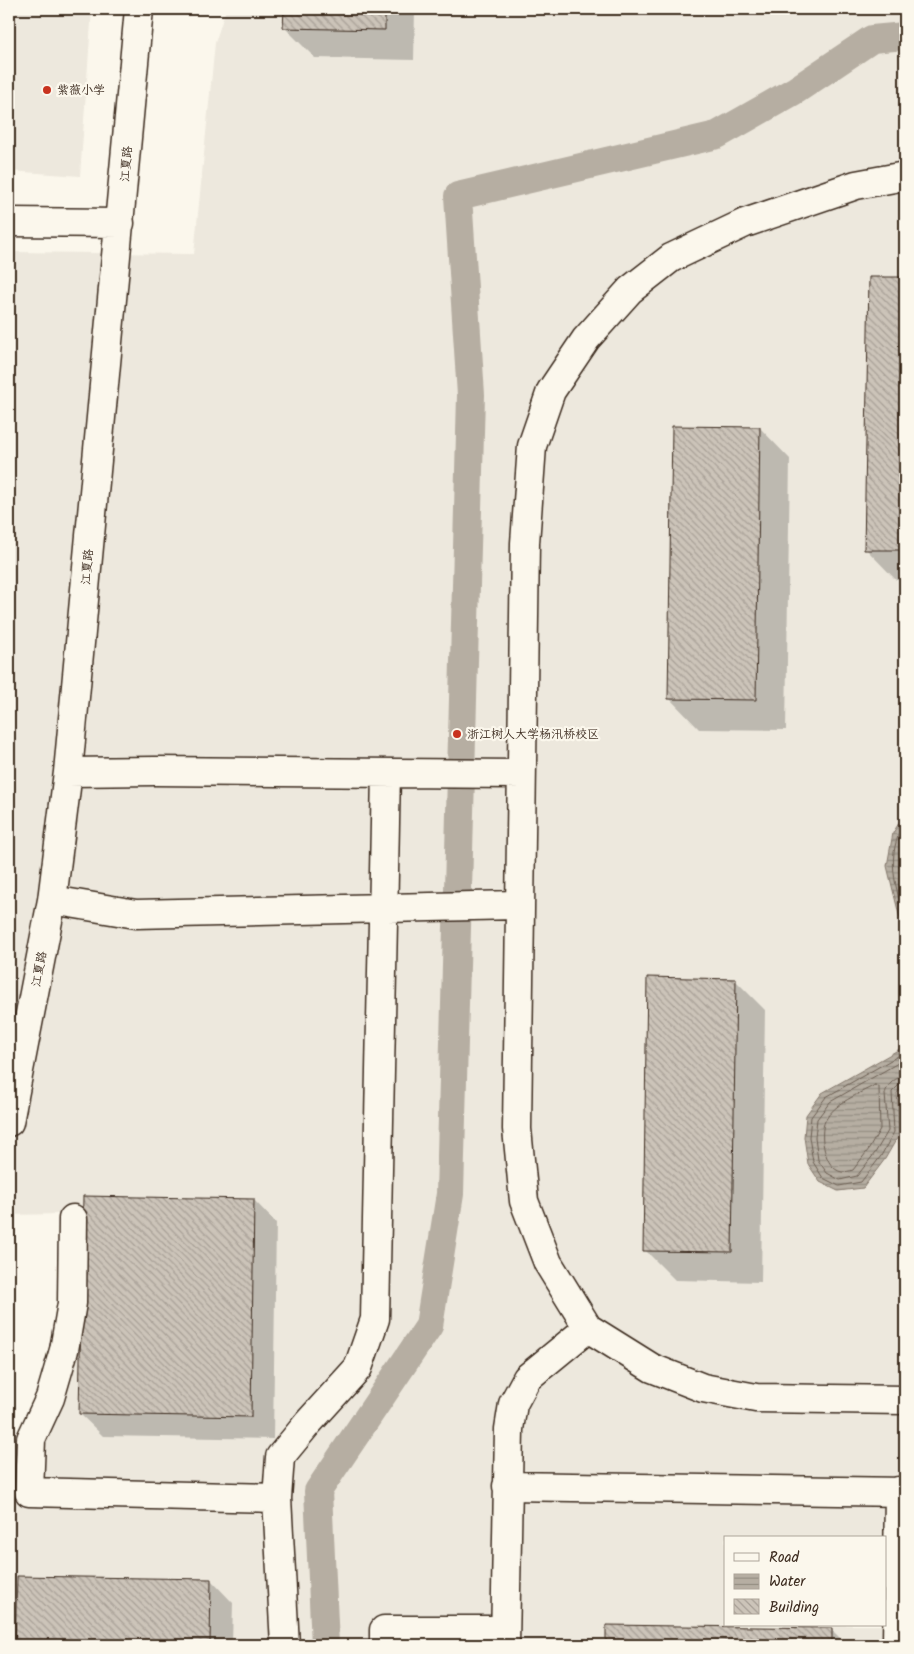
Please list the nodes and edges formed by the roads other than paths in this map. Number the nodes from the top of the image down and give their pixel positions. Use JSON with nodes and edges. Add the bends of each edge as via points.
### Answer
{"nodes":[{"id":1,"x":139,"y":9,"type":"edge"},
{"id":2,"x":905,"y":176,"type":"edge"},
{"id":3,"x":9,"y":222,"type":"edge"},
{"id":4,"x":120,"y":223,"type":"junction"},
{"id":5,"x":68,"y":772,"type":"junction"},
{"id":6,"x":386,"y":773,"type":"junction"},
{"id":7,"x":521,"y":774,"type":"junction"},
{"id":8,"x":52,"y":900,"type":"junction"},
{"id":9,"x":519,"y":904,"type":"junction"},
{"id":10,"x":9,"y":1122,"type":"edge"},
{"id":11,"x":73,"y":1219,"type":"dead end"},
{"id":12,"x":588,"y":1328,"type":"junction"},
{"id":13,"x":905,"y":1400,"type":"edge"},
{"id":14,"x":507,"y":1486,"type":"junction"},
{"id":15,"x":902,"y":1492,"type":"edge"},
{"id":16,"x":277,"y":1498,"type":"junction"},
{"id":17,"x":505,"y":1637,"type":"edge"},
{"id":18,"x":285,"y":1645,"type":"edge"},
{"id":19,"x":384,"y":1645,"type":"edge"},
{"id":20,"x":897,"y":1645,"type":"edge"}],
"edges":[{"from":1,"to":4,"type":"street","name":"江夏路"},
{"from":2,"to":7,"type":"street","via":[[856,185],[754,220],[671,258],[630,290],[586,339],[551,390],[532,446],[525,533]]},
{"from":3,"to":4,"type":"street"},
{"from":4,"to":5,"type":"street","name":"江夏路"},
{"from":5,"to":6,"type":"street"},
{"from":5,"to":8,"type":"street","name":"江夏路"},
{"from":6,"to":7,"type":"street"},
{"from":6,"to":16,"type":"street","via":[[374,1319],[358,1368],[280,1457]]},
{"from":7,"to":9,"type":"street"},
{"from":8,"to":9,"type":"street","via":[[136,914]]},
{"from":8,"to":10,"type":"street","name":"江夏路"},
{"from":9,"to":12,"type":"street","via":[[517,1129],[524,1201],[548,1263]]},
{"from":11,"to":16,"type":"street","via":[[72,1303],[64,1350],[50,1398],[31,1439],[29,1492]]},
{"from":12,"to":13,"type":"street","via":[[652,1368],[703,1388],[756,1398]]},
{"from":12,"to":14,"type":"street","via":[[527,1378],[513,1404]]},
{"from":14,"to":15,"type":"street"},
{"from":14,"to":17,"type":"street"},
{"from":15,"to":20,"type":"street"},
{"from":16,"to":18,"type":"street"},
{"from":17,"to":19,"type":"street","via":[[384,1630]]}]}
